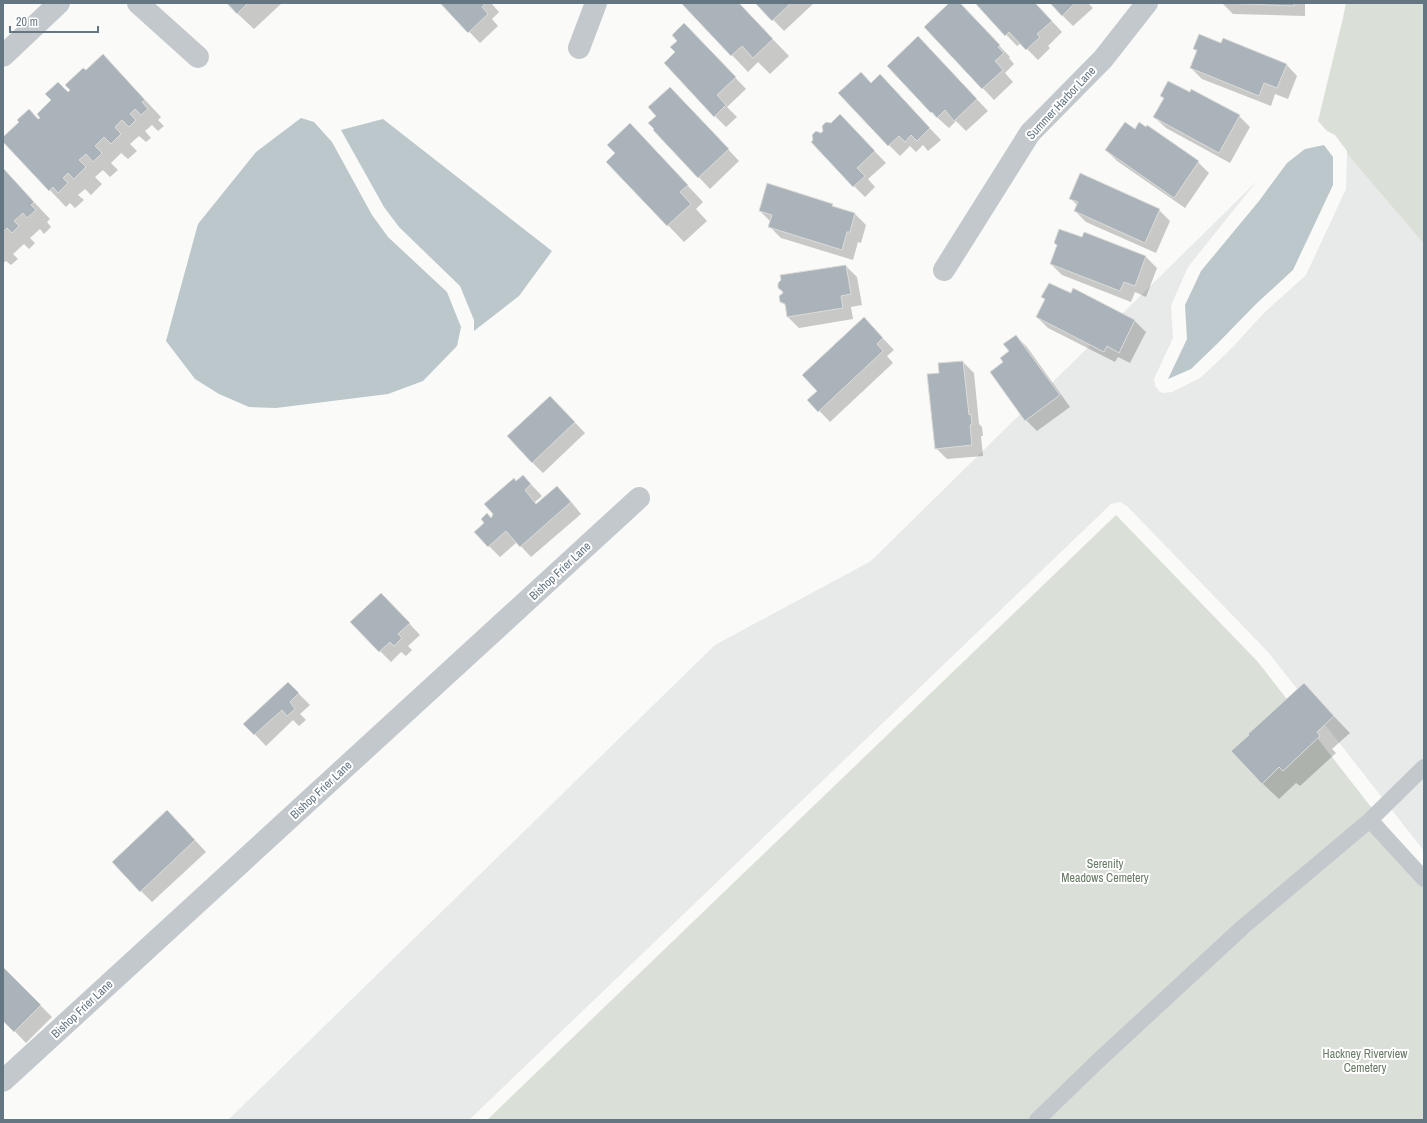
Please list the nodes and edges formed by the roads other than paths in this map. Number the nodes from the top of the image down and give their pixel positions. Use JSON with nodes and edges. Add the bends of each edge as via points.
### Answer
{"nodes":[{"id":1,"x":59,"y":3,"type":"edge"},
{"id":2,"x":138,"y":3,"type":"edge"},
{"id":3,"x":596,"y":3,"type":"edge"},
{"id":4,"x":1147,"y":3,"type":"edge"},
{"id":5,"x":579,"y":48,"type":"dead end"},
{"id":6,"x":3,"y":56,"type":"edge"},
{"id":7,"x":198,"y":57,"type":"dead end"},
{"id":8,"x":944,"y":270,"type":"dead end"},
{"id":9,"x":639,"y":498,"type":"dead end"},
{"id":10,"x":1424,"y":767,"type":"edge"},
{"id":11,"x":1370,"y":820,"type":"junction"},
{"id":12,"x":1424,"y":879,"type":"edge"},
{"id":13,"x":3,"y":1081,"type":"edge"},
{"id":14,"x":1037,"y":1120,"type":"edge"}],
"edges":[{"from":1,"to":6,"type":"street"},
{"from":2,"to":7,"type":"street"},
{"from":3,"to":5,"type":"street"},
{"from":4,"to":8,"type":"street","name":"Summer Harbor Lane","via":[[1103,59],[1030,133]]},
{"from":9,"to":13,"type":"street","name":"Bishop Frier Lane"},
{"from":10,"to":11,"type":"lane"},
{"from":11,"to":12,"type":"lane"},
{"from":11,"to":14,"type":"lane","via":[[1244,926]]}]}
